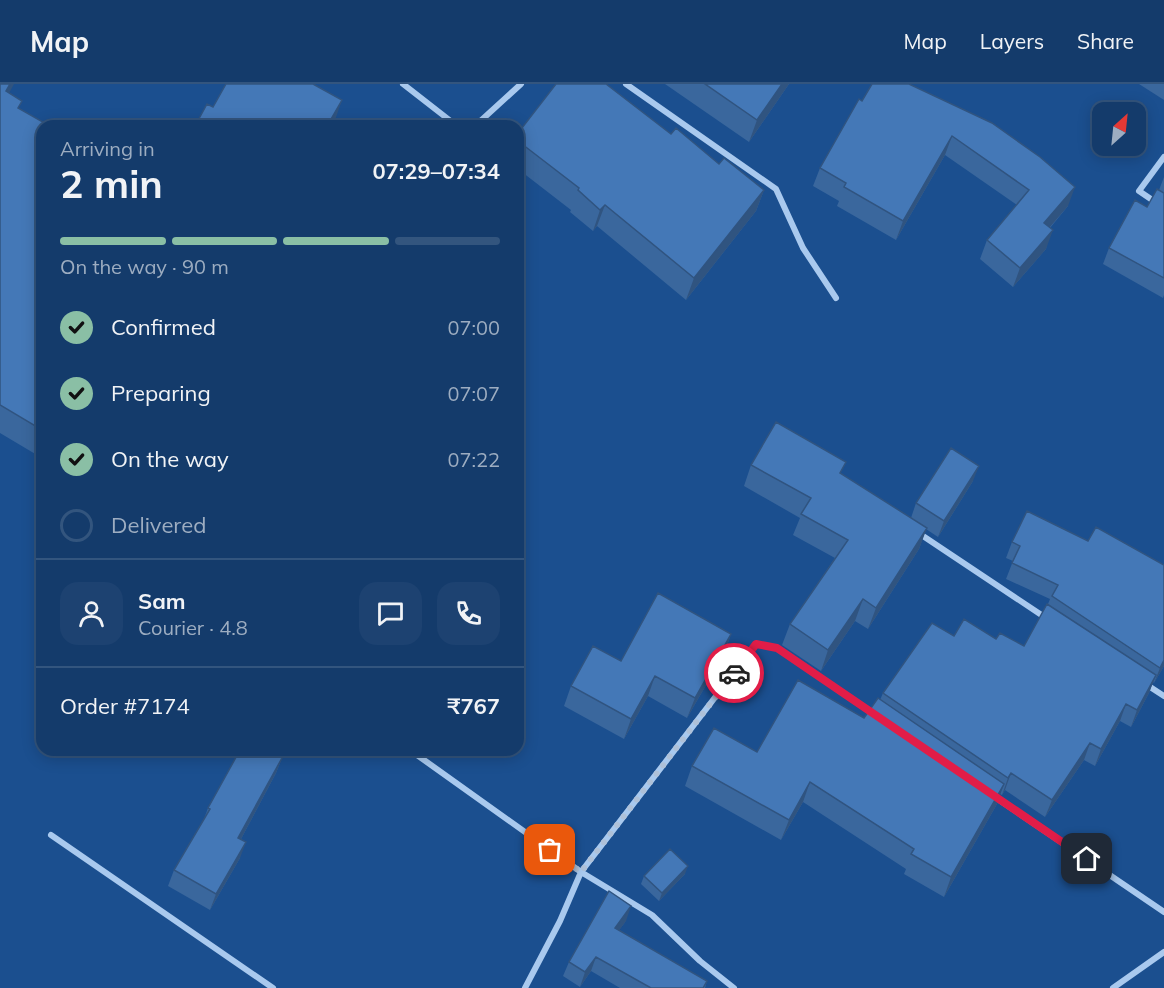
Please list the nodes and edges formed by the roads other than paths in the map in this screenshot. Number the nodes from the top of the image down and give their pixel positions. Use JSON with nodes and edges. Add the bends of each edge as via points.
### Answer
{"nodes":[{"id":1,"x":403,"y":84,"type":"edge"},
{"id":2,"x":521,"y":84,"type":"edge"},
{"id":3,"x":626,"y":84,"type":"edge"},
{"id":4,"x":449,"y":120,"type":"edge"},
{"id":5,"x":482,"y":120,"type":"edge"},
{"id":6,"x":1164,"y":157,"type":"edge"},
{"id":7,"x":1164,"y":208,"type":"edge"},
{"id":8,"x":836,"y":298,"type":"dead end"},
{"id":9,"x":910,"y":528,"type":"edge"},
{"id":10,"x":1057,"y":625,"type":"edge"},
{"id":11,"x":1135,"y":676,"type":"edge"},
{"id":12,"x":1164,"y":696,"type":"edge"},
{"id":13,"x":884,"y":721,"type":"edge"},
{"id":14,"x":418,"y":756,"type":"edge"},
{"id":15,"x":990,"y":793,"type":"edge"},
{"id":16,"x":51,"y":835,"type":"dead end"},
{"id":17,"x":581,"y":872,"type":"junction"},
{"id":18,"x":1164,"y":912,"type":"edge"},
{"id":19,"x":1164,"y":952,"type":"edge"},
{"id":20,"x":273,"y":988,"type":"edge"},
{"id":21,"x":525,"y":988,"type":"edge"},
{"id":22,"x":734,"y":988,"type":"edge"},
{"id":23,"x":1113,"y":988,"type":"edge"}],
"edges":[{"from":1,"to":4,"type":"street"},
{"from":2,"to":5,"type":"street"},
{"from":3,"to":8,"type":"street","via":[[776,189],[803,248]]},
{"from":6,"to":7,"type":"street","via":[[1139,191]]},
{"from":9,"to":10,"type":"street"},
{"from":11,"to":12,"type":"street"},
{"from":13,"to":17,"type":"street","via":[[777,648],[756,644]]},
{"from":14,"to":17,"type":"street"},
{"from":15,"to":18,"type":"street"},
{"from":16,"to":20,"type":"street"},
{"from":17,"to":21,"type":"street"},
{"from":17,"to":22,"type":"street","via":[[652,915]]},
{"from":19,"to":23,"type":"street"}]}
